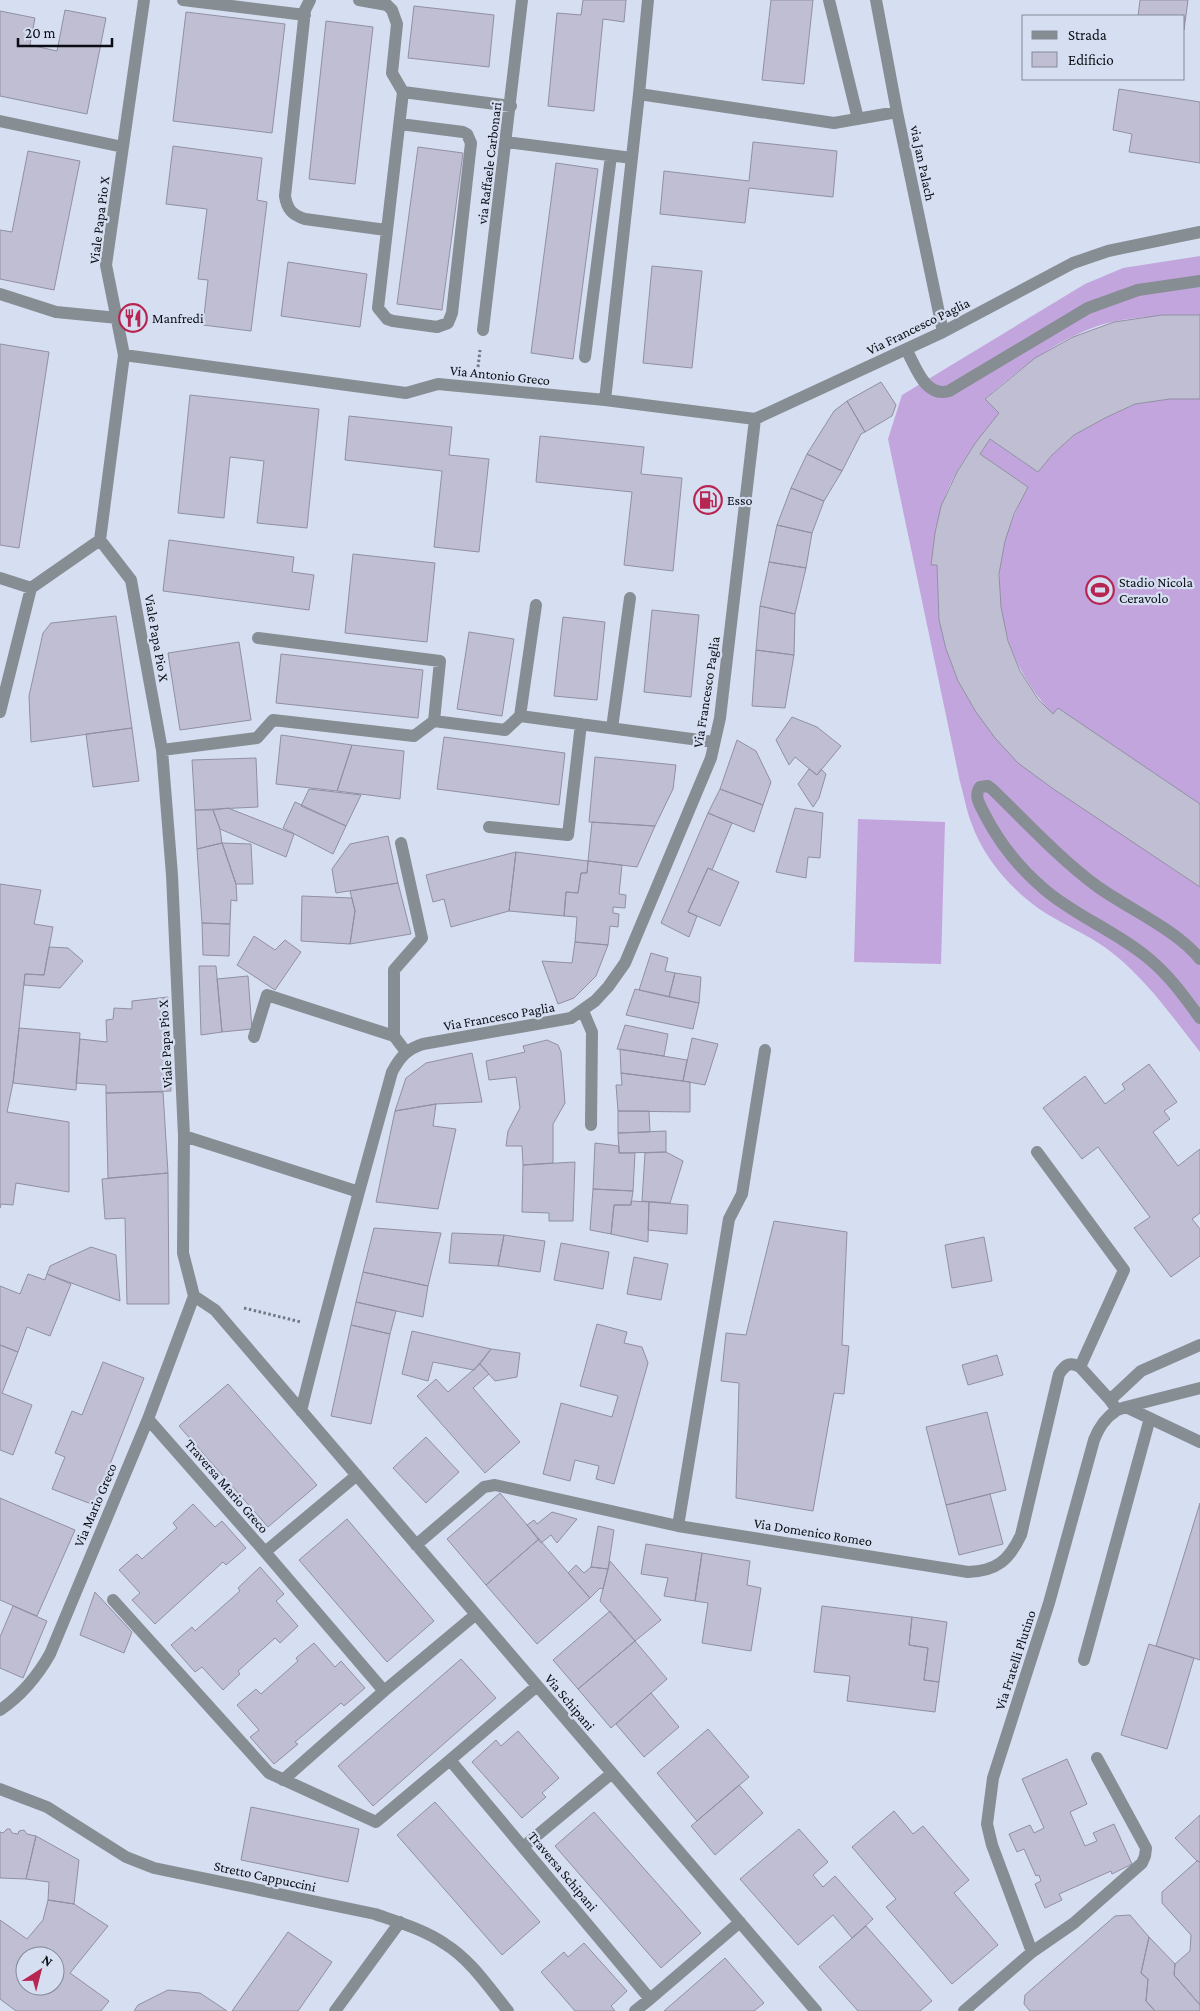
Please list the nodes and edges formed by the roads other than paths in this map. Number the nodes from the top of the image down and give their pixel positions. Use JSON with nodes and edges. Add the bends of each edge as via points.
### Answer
{"nodes":[{"id":1,"x":144,"y":0,"type":"edge"},
{"id":2,"x":183,"y":0,"type":"edge"},
{"id":3,"x":310,"y":0,"type":"edge"},
{"id":4,"x":359,"y":0,"type":"edge"},
{"id":5,"x":522,"y":0,"type":"edge"},
{"id":6,"x":648,"y":0,"type":"edge"},
{"id":7,"x":829,"y":0,"type":"edge"},
{"id":8,"x":876,"y":0,"type":"edge"},
{"id":9,"x":305,"y":15,"type":"junction"},
{"id":10,"x":403,"y":92,"type":"junction"},
{"id":11,"x":639,"y":94,"type":"junction"},
{"id":12,"x":511,"y":106,"type":"junction"},
{"id":13,"x":897,"y":112,"type":"junction"},
{"id":14,"x":858,"y":119,"type":"junction"},
{"id":15,"x":0,"y":121,"type":"edge"},
{"id":16,"x":400,"y":124,"type":"junction"},
{"id":17,"x":506,"y":142,"type":"junction"},
{"id":18,"x":123,"y":147,"type":"junction"},
{"id":19,"x":611,"y":156,"type":"junction"},
{"id":20,"x":632,"y":158,"type":"junction"},
{"id":21,"x":386,"y":230,"type":"junction"},
{"id":22,"x":1200,"y":232,"type":"edge"},
{"id":23,"x":1200,"y":281,"type":"edge"},
{"id":24,"x":0,"y":294,"type":"edge"},
{"id":25,"x":118,"y":318,"type":"junction"},
{"id":26,"x":483,"y":330,"type":"road end"},
{"id":27,"x":943,"y":332,"type":"junction"},
{"id":28,"x":906,"y":349,"type":"junction"},
{"id":29,"x":124,"y":355,"type":"junction"},
{"id":30,"x":585,"y":357,"type":"dead end"},
{"id":31,"x":605,"y":400,"type":"junction"},
{"id":32,"x":756,"y":418,"type":"junction"},
{"id":33,"x":100,"y":540,"type":"junction"},
{"id":34,"x":0,"y":578,"type":"edge"},
{"id":35,"x":31,"y":588,"type":"junction"},
{"id":36,"x":630,"y":598,"type":"dead end"},
{"id":37,"x":536,"y":605,"type":"dead end"},
{"id":38,"x":258,"y":638,"type":"dead end"},
{"id":39,"x":0,"y":712,"type":"edge"},
{"id":40,"x":520,"y":716,"type":"junction"},
{"id":41,"x":434,"y":721,"type":"junction"},
{"id":42,"x":581,"y":724,"type":"junction"},
{"id":43,"x":612,"y":728,"type":"junction"},
{"id":44,"x":714,"y":742,"type":"junction"},
{"id":45,"x":162,"y":750,"type":"junction"},
{"id":46,"x":489,"y":827,"type":"dead end"},
{"id":47,"x":401,"y":844,"type":"dead end"},
{"id":48,"x":1200,"y":960,"type":"edge"},
{"id":49,"x":583,"y":1011,"type":"junction"},
{"id":50,"x":1200,"y":1018,"type":"edge"},
{"id":51,"x":394,"y":1036,"type":"junction"},
{"id":52,"x":254,"y":1037,"type":"dead end"},
{"id":53,"x":765,"y":1050,"type":"dead end"},
{"id":54,"x":406,"y":1052,"type":"junction"},
{"id":55,"x":591,"y":1126,"type":"dead end"},
{"id":56,"x":184,"y":1136,"type":"junction"},
{"id":57,"x":1038,"y":1152,"type":"dead end"},
{"id":58,"x":358,"y":1192,"type":"junction"},
{"id":59,"x":194,"y":1296,"type":"junction"},
{"id":60,"x":1200,"y":1345,"type":"edge"},
{"id":61,"x":1080,"y":1367,"type":"junction"},
{"id":62,"x":1200,"y":1388,"type":"edge"},
{"id":63,"x":1118,"y":1406,"type":"junction"},
{"id":64,"x":301,"y":1412,"type":"junction"},
{"id":65,"x":148,"y":1418,"type":"junction"},
{"id":66,"x":1150,"y":1418,"type":"junction"},
{"id":67,"x":1200,"y":1442,"type":"edge"},
{"id":68,"x":356,"y":1475,"type":"junction"},
{"id":69,"x":678,"y":1526,"type":"junction"},
{"id":70,"x":416,"y":1545,"type":"junction"},
{"id":71,"x":265,"y":1552,"type":"junction"},
{"id":72,"x":114,"y":1600,"type":"dead end"},
{"id":73,"x":475,"y":1615,"type":"junction"},
{"id":74,"x":1084,"y":1660,"type":"dead end"},
{"id":75,"x":537,"y":1686,"type":"junction"},
{"id":76,"x":384,"y":1691,"type":"junction"},
{"id":77,"x":0,"y":1710,"type":"edge"},
{"id":78,"x":1097,"y":1758,"type":"dead end"},
{"id":79,"x":450,"y":1760,"type":"junction"},
{"id":80,"x":612,"y":1774,"type":"junction"},
{"id":81,"x":283,"y":1780,"type":"junction"},
{"id":82,"x":0,"y":1788,"type":"edge"},
{"id":83,"x":523,"y":1847,"type":"junction"},
{"id":84,"x":400,"y":1922,"type":"junction"},
{"id":85,"x":740,"y":1922,"type":"junction"},
{"id":86,"x":1032,"y":1952,"type":"junction"},
{"id":87,"x":650,"y":1999,"type":"junction"},
{"id":88,"x":335,"y":2011,"type":"edge"},
{"id":89,"x":508,"y":2011,"type":"edge"},
{"id":90,"x":635,"y":2011,"type":"edge"},
{"id":91,"x":816,"y":2011,"type":"edge"},
{"id":92,"x":964,"y":2011,"type":"edge"}],
"edges":[{"from":1,"to":18,"type":"street","name":"Viale Papa Pio X"},
{"from":2,"to":9,"type":"street"},
{"from":3,"to":9,"type":"street"},
{"from":4,"to":10,"type":"street","via":[[386,5],[396,16],[392,73]]},
{"from":5,"to":12,"type":"street","name":"via Raffaele Carbonari"},
{"from":6,"to":11,"type":"street"},
{"from":7,"to":14,"type":"street"},
{"from":8,"to":13,"type":"street","name":"via Jan Palach"},
{"from":9,"to":21,"type":"street","via":[[286,205],[297,217]]},
{"from":10,"to":12,"type":"street"},
{"from":10,"to":16,"type":"street"},
{"from":11,"to":14,"type":"street","via":[[834,123]]},
{"from":11,"to":20,"type":"street"},
{"from":12,"to":17,"type":"street","name":"via Raffaele Carbonari"},
{"from":13,"to":14,"type":"street"},
{"from":13,"to":27,"type":"street","name":"via Jan Palach"},
{"from":15,"to":18,"type":"street"},
{"from":16,"to":21,"type":"street"},
{"from":16,"to":21,"type":"street","via":[[463,132],[471,143],[452,313],[448,323],[438,327],[393,321],[378,308]]},
{"from":17,"to":19,"type":"street"},
{"from":17,"to":26,"type":"street","name":"via Raffaele Carbonari"},
{"from":18,"to":25,"type":"street","name":"Viale Papa Pio X","via":[[106,265]]},
{"from":19,"to":20,"type":"street"},
{"from":19,"to":30,"type":"street"},
{"from":20,"to":31,"type":"street"},
{"from":22,"to":27,"type":"street","name":"Via Francesco Paglia","via":[[1108,251],[1073,263]]},
{"from":23,"to":28,"type":"street","via":[[1138,290],[1088,308],[942,393],[931,390],[926,384]]},
{"from":24,"to":25,"type":"street","via":[[56,312]]},
{"from":25,"to":29,"type":"street","name":"Viale Papa Pio X"},
{"from":27,"to":28,"type":"street","name":"Via Francesco Paglia"},
{"from":28,"to":32,"type":"street","name":"Via Francesco Paglia"},
{"from":29,"to":31,"type":"street","name":"Via Antonio Greco","via":[[406,394],[438,384]]},
{"from":29,"to":33,"type":"street","name":"Viale Papa Pio X"},
{"from":31,"to":32,"type":"street","name":"Via Antonio Greco"},
{"from":32,"to":44,"type":"street","name":"Via Francesco Paglia","via":[[721,708]]},
{"from":33,"to":35,"type":"street"},
{"from":33,"to":45,"type":"street","name":"Viale Papa Pio X","via":[[131,580]]},
{"from":34,"to":35,"type":"street"},
{"from":35,"to":39,"type":"street"},
{"from":36,"to":43,"type":"street"},
{"from":37,"to":40,"type":"street"},
{"from":38,"to":41,"type":"street","via":[[440,661]]},
{"from":40,"to":41,"type":"street","via":[[505,730]]},
{"from":40,"to":42,"type":"street"},
{"from":41,"to":45,"type":"street","via":[[414,736],[273,720],[257,738]]},
{"from":42,"to":43,"type":"street"},
{"from":42,"to":46,"type":"street","via":[[568,835]]},
{"from":43,"to":44,"type":"street"},
{"from":44,"to":49,"type":"street","name":"Via Francesco Paglia","via":[[625,963],[596,1001]]},
{"from":45,"to":56,"type":"street","name":"Viale Papa Pio X","via":[[172,875]]},
{"from":47,"to":51,"type":"street","via":[[422,938],[394,970]]},
{"from":48,"to":50,"type":"street","via":[[1179,939],[1078,871],[992,789],[988,786],[980,788],[978,799],[1014,861],[1044,890],[1150,958],[1172,980]]},
{"from":49,"to":54,"type":"street","name":"Via Francesco Paglia","via":[[558,1021],[423,1044]]},
{"from":49,"to":55,"type":"street","via":[[592,1032]]},
{"from":51,"to":52,"type":"street","via":[[267,995]]},
{"from":51,"to":54,"type":"street"},
{"from":53,"to":69,"type":"street","via":[[742,1194],[728,1219]]},
{"from":54,"to":58,"type":"street","via":[[392,1072]]},
{"from":56,"to":58,"type":"street"},
{"from":56,"to":59,"type":"street","name":"Viale Papa Pio X","via":[[183,1253]]},
{"from":57,"to":61,"type":"street","via":[[1124,1270]]},
{"from":58,"to":64,"type":"street"},
{"from":59,"to":64,"type":"street","name":"Via Schipani","via":[[215,1310]]},
{"from":59,"to":65,"type":"street","name":"Via Mario Greco"},
{"from":60,"to":63,"type":"street","name":"Via Fratelli Plutino","via":[[1141,1371]]},
{"from":61,"to":63,"type":"street"},
{"from":61,"to":69,"type":"street","name":"Via Domenico Romeo","via":[[1069,1364],[1059,1374],[1022,1535],[1015,1549],[995,1568],[968,1572]]},
{"from":62,"to":63,"type":"street"},
{"from":63,"to":66,"type":"street"},
{"from":63,"to":86,"type":"street","name":"Via Fratelli Plutino","via":[[1099,1427],[1094,1440],[1049,1603],[988,1802],[987,1824],[992,1845]]},
{"from":64,"to":68,"type":"street","name":"Via Schipani"},
{"from":65,"to":71,"type":"street","name":"Traversa Mario Greco"},
{"from":65,"to":77,"type":"street","name":"Via Mario Greco","via":[[50,1654],[30,1685]]},
{"from":66,"to":67,"type":"street"},
{"from":66,"to":74,"type":"street"},
{"from":68,"to":70,"type":"street","name":"Via Schipani"},
{"from":68,"to":71,"type":"street","name":"Traversa Mario Greco"},
{"from":69,"to":70,"type":"street","name":"Via Domenico Romeo","via":[[495,1485],[484,1487]]},
{"from":70,"to":73,"type":"street","name":"Via Schipani"},
{"from":71,"to":76,"type":"street"},
{"from":72,"to":81,"type":"street","via":[[269,1773]]},
{"from":73,"to":75,"type":"street","name":"Via Schipani"},
{"from":73,"to":76,"type":"street"},
{"from":75,"to":79,"type":"street"},
{"from":75,"to":80,"type":"street","name":"Via Schipani"},
{"from":76,"to":81,"type":"street"},
{"from":78,"to":86,"type":"street","via":[[1146,1848],[1145,1856],[1142,1863],[1074,1923]]},
{"from":79,"to":81,"type":"street","via":[[376,1822]]},
{"from":79,"to":83,"type":"street","name":"Traversa Schipani"},
{"from":80,"to":83,"type":"street"},
{"from":80,"to":85,"type":"street","name":"Via Schipani"},
{"from":82,"to":84,"type":"street","name":"Stretto Cappuccini","via":[[48,1807],[126,1857],[154,1868]]},
{"from":83,"to":87,"type":"street","name":"Traversa Schipani"},
{"from":84,"to":88,"type":"street"},
{"from":84,"to":89,"type":"street","name":"Stretto Cappuccini","via":[[445,1943],[461,1956]]},
{"from":85,"to":87,"type":"street"},
{"from":85,"to":91,"type":"street","name":"Via Schipani"},
{"from":86,"to":92,"type":"street"},
{"from":87,"to":90,"type":"street"}]}
